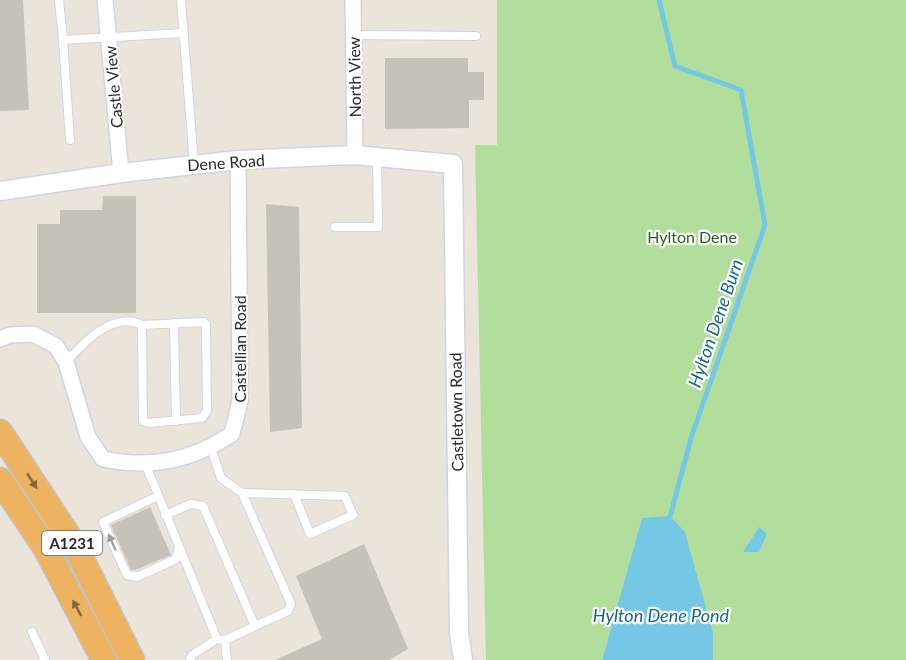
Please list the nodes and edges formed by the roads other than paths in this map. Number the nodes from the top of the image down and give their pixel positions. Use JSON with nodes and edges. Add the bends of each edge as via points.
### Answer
{"nodes":[{"id":1,"x":59,"y":0,"type":"edge"},
{"id":2,"x":105,"y":0,"type":"edge"},
{"id":3,"x":181,"y":0,"type":"edge"},
{"id":4,"x":352,"y":0,"type":"edge"},
{"id":5,"x":183,"y":33,"type":"junction"},
{"id":6,"x":354,"y":35,"type":"junction"},
{"id":7,"x":476,"y":36,"type":"dead end"},
{"id":8,"x":108,"y":37,"type":"junction"},
{"id":9,"x":63,"y":40,"type":"junction"},
{"id":10,"x":70,"y":140,"type":"dead end"},
{"id":11,"x":355,"y":155,"type":"junction"},
{"id":12,"x":377,"y":156,"type":"junction"},
{"id":13,"x":238,"y":160,"type":"junction"},
{"id":14,"x":194,"y":164,"type":"junction"},
{"id":15,"x":453,"y":164,"type":"joint"},
{"id":16,"x":121,"y":173,"type":"junction"},
{"id":17,"x":0,"y":191,"type":"edge"},
{"id":18,"x":336,"y":227,"type":"dead end"},
{"id":19,"x":174,"y":323,"type":"junction"},
{"id":20,"x":142,"y":325,"type":"junction"},
{"id":21,"x":0,"y":339,"type":"edge"},
{"id":22,"x":66,"y":362,"type":"junction"},
{"id":23,"x":176,"y":421,"type":"junction"},
{"id":24,"x":0,"y":432,"type":"edge"},
{"id":25,"x":211,"y":448,"type":"junction"},
{"id":26,"x":145,"y":463,"type":"junction"},
{"id":27,"x":0,"y":480,"type":"edge"},
{"id":28,"x":242,"y":493,"type":"junction"},
{"id":29,"x":294,"y":494,"type":"junction"},
{"id":30,"x":158,"y":496,"type":"junction"},
{"id":31,"x":165,"y":515,"type":"junction"},
{"id":32,"x":178,"y":549,"type":"junction"},
{"id":33,"x":255,"y":626,"type":"junction"},
{"id":34,"x":32,"y":632,"type":"dead end"},
{"id":35,"x":221,"y":640,"type":"junction"},
{"id":36,"x":45,"y":660,"type":"edge"},
{"id":37,"x":104,"y":660,"type":"edge"},
{"id":38,"x":132,"y":660,"type":"edge"},
{"id":39,"x":190,"y":660,"type":"edge"},
{"id":40,"x":227,"y":660,"type":"edge"},
{"id":41,"x":463,"y":660,"type":"edge"}],
"edges":[{"from":1,"to":9,"type":"lane"},
{"from":2,"to":8,"type":"street","name":"Castle View"},
{"from":3,"to":5,"type":"lane"},
{"from":4,"to":6,"type":"street","name":"North View"},
{"from":5,"to":8,"type":"lane"},
{"from":5,"to":14,"type":"lane"},
{"from":6,"to":7,"type":"lane"},
{"from":6,"to":11,"type":"street","name":"North View"},
{"from":8,"to":9,"type":"lane"},
{"from":8,"to":16,"type":"street","name":"Castle View"},
{"from":9,"to":10,"type":"lane"},
{"from":11,"to":12,"type":"street","name":"Dene Road"},
{"from":11,"to":13,"type":"street","name":"Dene Road"},
{"from":12,"to":15,"type":"street","name":"Dene Road"},
{"from":12,"to":18,"type":"lane","via":[[378,227]]},
{"from":13,"to":14,"type":"street","name":"Dene Road"},
{"from":13,"to":25,"type":"street","name":"Castellian Road","via":[[240,401],[232,434]]},
{"from":14,"to":16,"type":"street","name":"Dene Road"},
{"from":15,"to":41,"type":"street","name":"Castletown Road","via":[[459,633]]},
{"from":16,"to":17,"type":"street","name":"Dene Road"},
{"from":19,"to":20,"type":"lane"},
{"from":19,"to":23,"type":"lane"},
{"from":19,"to":23,"type":"lane","via":[[206,324],[207,411],[202,418]]},
{"from":20,"to":22,"type":"lane","via":[[115,322],[86,340]]},
{"from":20,"to":23,"type":"lane","via":[[143,421]]},
{"from":21,"to":22,"type":"street","name":"Castellian Road","via":[[33,334],[56,346]]},
{"from":22,"to":26,"type":"street","name":"Castellian Road","via":[[88,437],[103,459]]},
{"from":24,"to":38,"type":"highway","number":"A1231","one_way":true,"via":[[75,546]]},
{"from":25,"to":26,"type":"street","name":"Castellian Road","via":[[186,458]]},
{"from":25,"to":28,"type":"lane","via":[[220,478]]},
{"from":26,"to":30,"type":"lane"},
{"from":37,"to":27,"type":"highway","number":"A1231","one_way":true,"via":[[45,547]]},
{"from":28,"to":29,"type":"lane"},
{"from":28,"to":33,"type":"lane","via":[[291,604],[288,611]]},
{"from":29,"to":29,"type":"lane","via":[[345,496],[353,515],[310,534]]},
{"from":30,"to":31,"type":"lane"},
{"from":32,"to":30,"type":"lane","one_way":true,"via":[[177,559],[137,577],[127,575],[103,522]]},
{"from":31,"to":32,"type":"lane"},
{"from":31,"to":33,"type":"lane","via":[[192,504],[203,506]]},
{"from":32,"to":35,"type":"lane"},
{"from":33,"to":35,"type":"lane"},
{"from":34,"to":36,"type":"lane"},
{"from":35,"to":39,"type":"lane","via":[[192,655]]},
{"from":35,"to":40,"type":"lane"}]}
